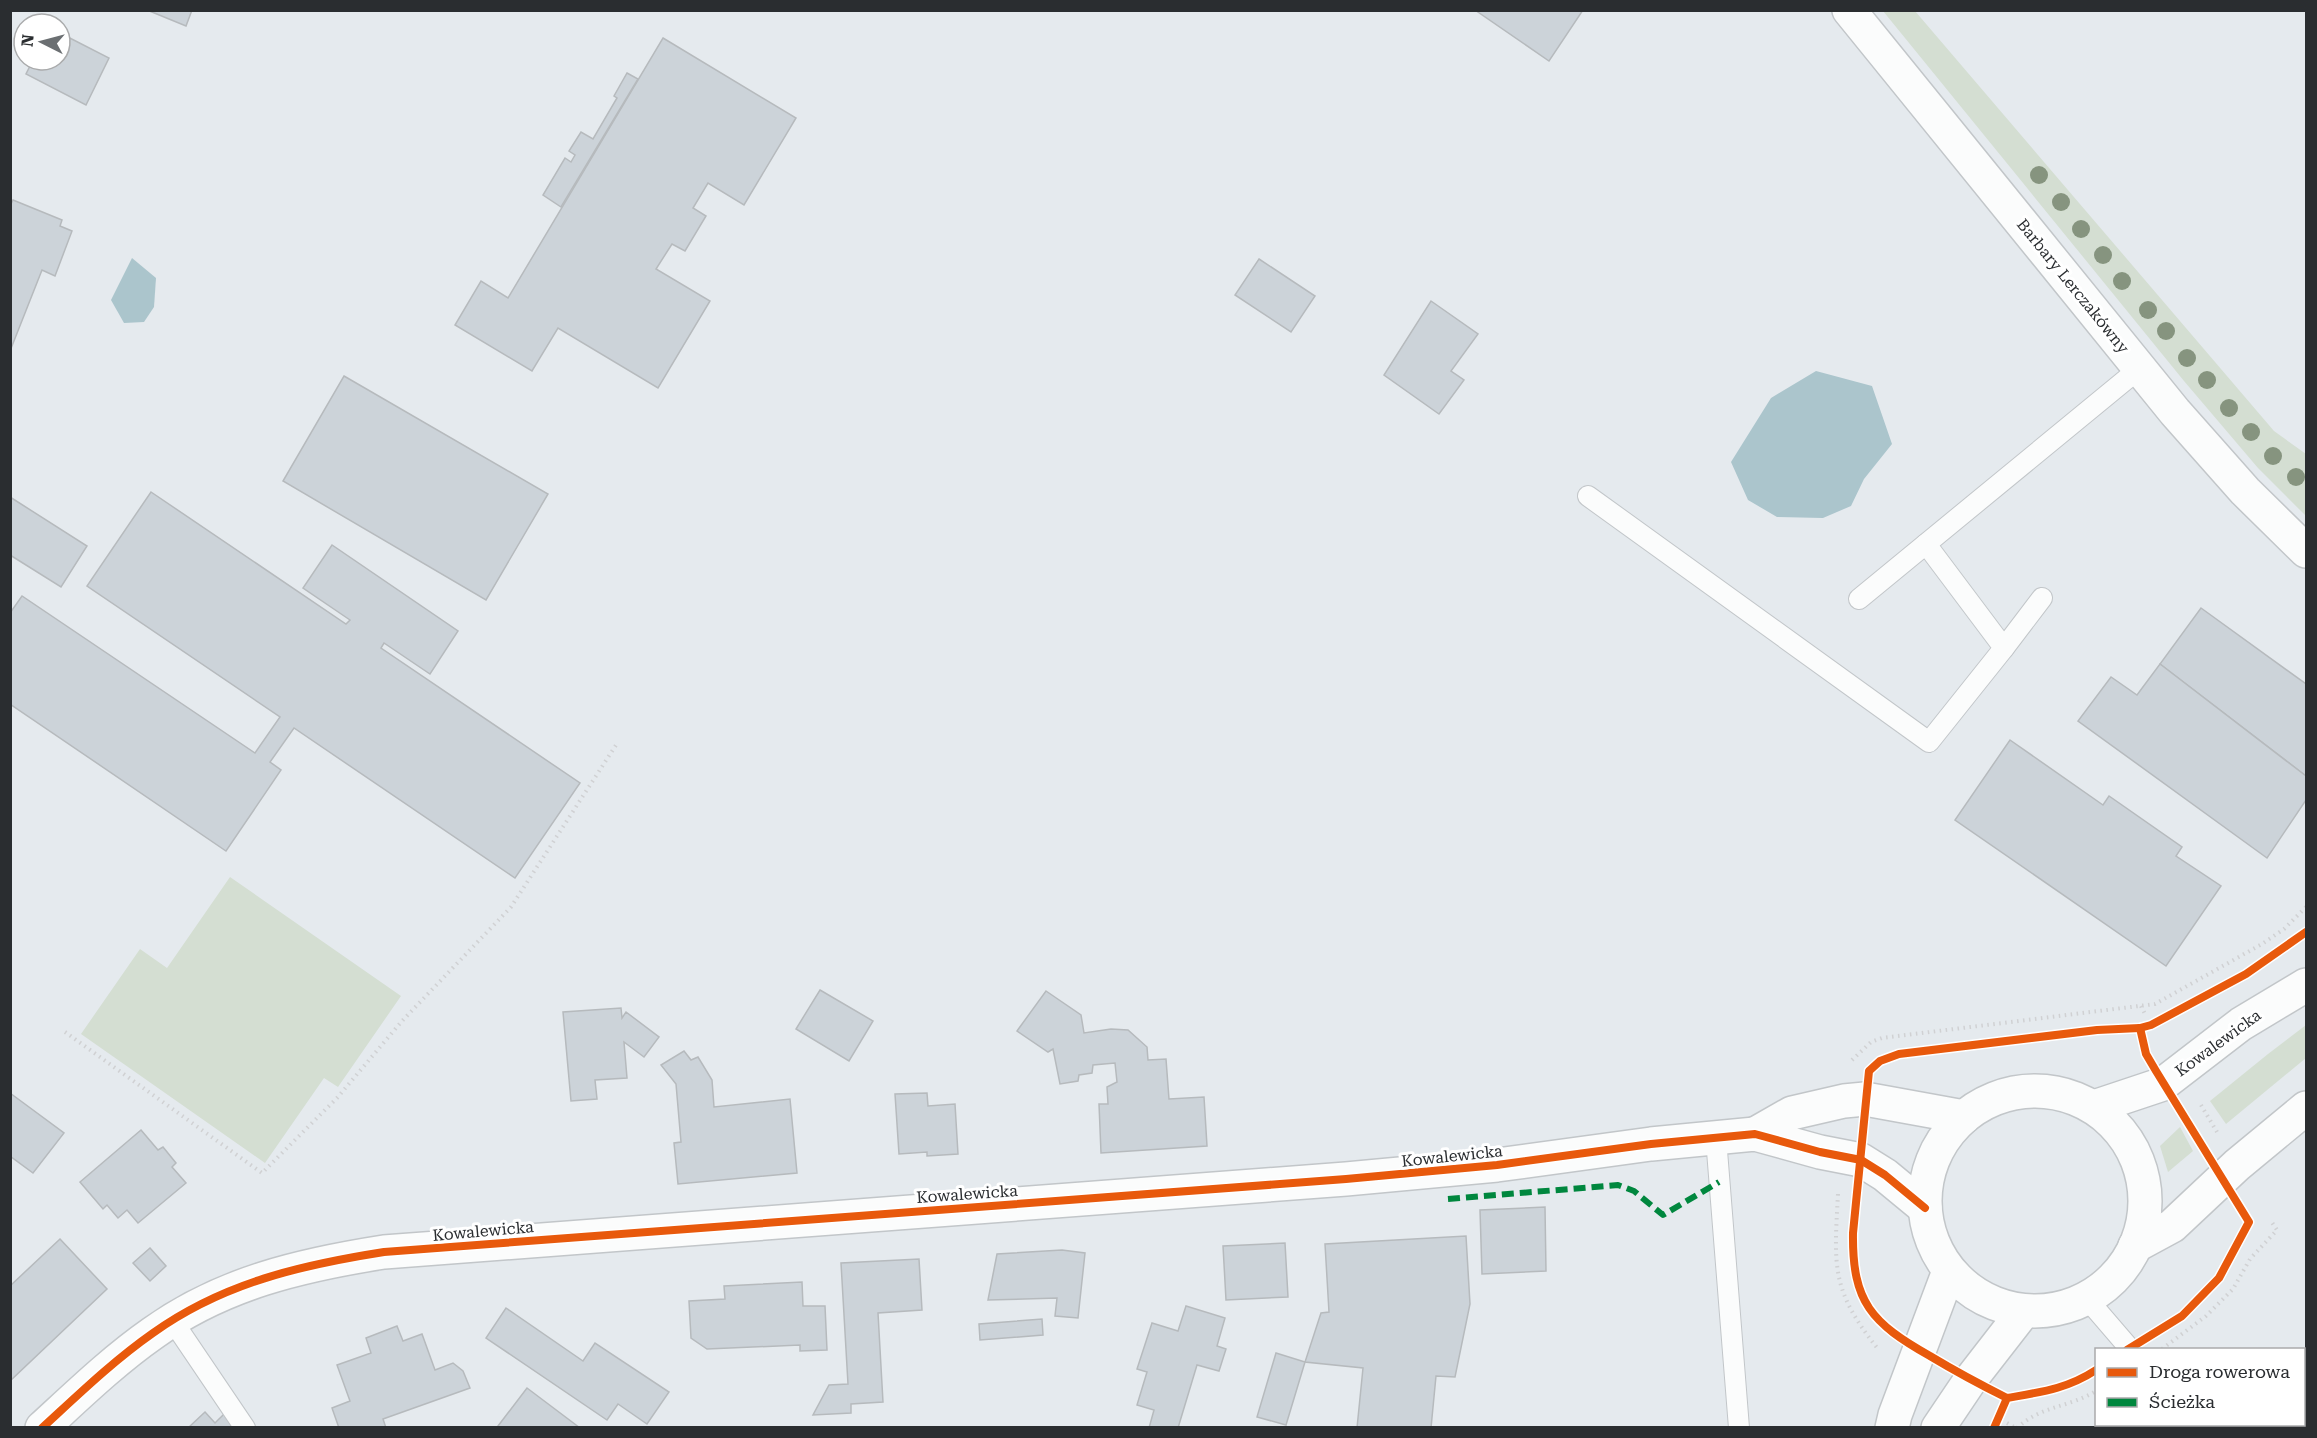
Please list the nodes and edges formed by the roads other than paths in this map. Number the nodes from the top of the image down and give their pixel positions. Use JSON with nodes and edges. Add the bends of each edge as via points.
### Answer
{"nodes":[{"id":1,"x":1850,"y":10,"type":"edge"},
{"id":2,"x":2140,"y":369,"type":"junction"},
{"id":3,"x":1588,"y":496,"type":"dead end"},
{"id":4,"x":1926,"y":544,"type":"junction"},
{"id":5,"x":2307,"y":551,"type":"edge"},
{"id":6,"x":2042,"y":598,"type":"dead end"},
{"id":7,"x":1859,"y":599,"type":"dead end"},
{"id":8,"x":2004,"y":648,"type":"junction"},
{"id":9,"x":2307,"y":985,"type":"edge"},
{"id":10,"x":2094,"y":1107,"type":"junction"},
{"id":11,"x":2307,"y":1108,"type":"edge"},
{"id":12,"x":1964,"y":1117,"type":"junction"},
{"id":13,"x":1755,"y":1134,"type":"junction"},
{"id":14,"x":1716,"y":1138,"type":"junction"},
{"id":15,"x":1925,"y":1208,"type":"junction"},
{"id":16,"x":2135,"y":1246,"type":"junction"},
{"id":17,"x":1949,"y":1271,"type":"junction"},
{"id":18,"x":2088,"y":1300,"type":"junction"},
{"id":19,"x":2023,"y":1312,"type":"junction"},
{"id":20,"x":172,"y":1320,"type":"junction"},
{"id":21,"x":2129,"y":1348,"type":"edge"},
{"id":22,"x":42,"y":1428,"type":"edge"},
{"id":23,"x":245,"y":1428,"type":"edge"},
{"id":24,"x":1739,"y":1428,"type":"edge"},
{"id":25,"x":1892,"y":1428,"type":"edge"},
{"id":26,"x":1938,"y":1428,"type":"edge"}],
"edges":[{"from":1,"to":2,"type":"street","name":"Barbary Lerczakówny"},
{"from":2,"to":4,"type":"lane"},
{"from":2,"to":5,"type":"street","name":"Barbary Lerczakówny","via":[[2215,458]]},
{"from":3,"to":8,"type":"lane","via":[[1929,742]]},
{"from":4,"to":7,"type":"lane"},
{"from":4,"to":8,"type":"lane"},
{"from":6,"to":8,"type":"lane"},
{"from":9,"to":10,"type":"street","name":"Kowalewicka","via":[[2241,1024],[2163,1084]]},
{"from":10,"to":12,"type":"street","via":[[2069,1095],[2043,1090],[2013,1092],[1984,1103]]},
{"from":10,"to":16,"type":"street","via":[[2123,1132],[2140,1165],[2145,1205]]},
{"from":11,"to":16,"type":"street","via":[[2237,1165],[2172,1226]]},
{"from":12,"to":13,"type":"street","name":"Kowalewicka","via":[[1865,1099],[1792,1113]]},
{"from":12,"to":15,"type":"street","via":[[1933,1158]]},
{"from":13,"to":14,"type":"street","name":"Kowalewicka"},
{"from":13,"to":15,"type":"street","name":"Kowalewicka","via":[[1861,1160]]},
{"from":14,"to":20,"type":"street","name":"Kowalewicka","via":[[1346,1179],[384,1252],[313,1263],[261,1279]]},
{"from":14,"to":24,"type":"lane"},
{"from":15,"to":17,"type":"street","via":[[1936,1252]]},
{"from":16,"to":18,"type":"street","via":[[2107,1287]]},
{"from":17,"to":19,"type":"street","via":[[1982,1299]]},
{"from":17,"to":25,"type":"street"},
{"from":18,"to":19,"type":"street","via":[[2064,1309]]},
{"from":18,"to":21,"type":"lane"},
{"from":19,"to":26,"type":"street"},
{"from":20,"to":22,"type":"street","name":"Kowalewicka","via":[[109,1367]]},
{"from":20,"to":23,"type":"lane"}]}
